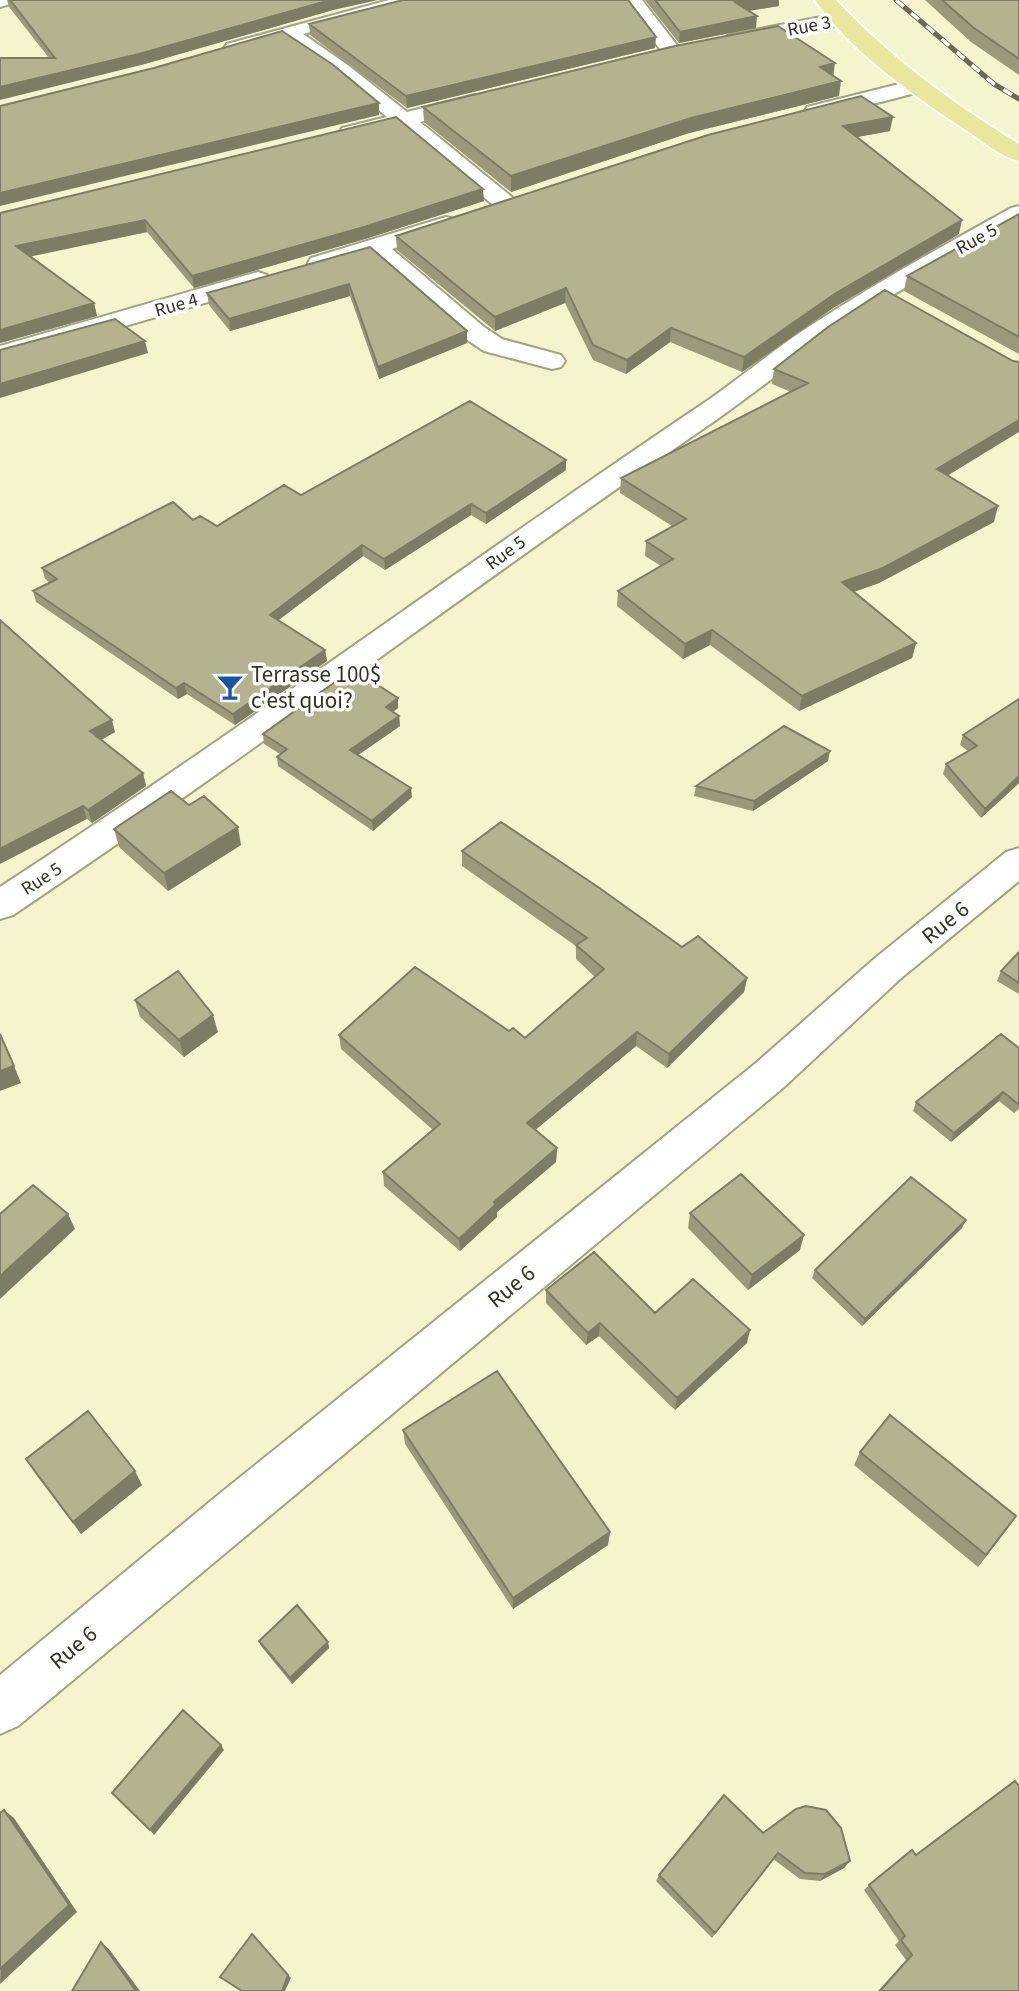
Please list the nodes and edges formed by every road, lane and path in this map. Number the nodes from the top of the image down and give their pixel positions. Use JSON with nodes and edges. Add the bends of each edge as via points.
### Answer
{"nodes":[{"id":1,"x":415,"y":0,"type":"edge"},
{"id":2,"x":632,"y":0,"type":"edge"},
{"id":3,"x":825,"y":0,"type":"edge"},
{"id":4,"x":842,"y":19,"type":"junction"},
{"id":5,"x":288,"y":33,"type":"junction"},
{"id":6,"x":673,"y":52,"type":"junction"},
{"id":7,"x":212,"y":55,"type":"edge"},
{"id":8,"x":649,"y":59,"type":"edge"},
{"id":9,"x":915,"y":86,"type":"junction"},
{"id":10,"x":493,"y":97,"type":"edge"},
{"id":11,"x":793,"y":117,"type":"edge"},
{"id":12,"x":404,"y":120,"type":"junction"},
{"id":13,"x":323,"y":139,"type":"edge"},
{"id":14,"x":1019,"y":154,"type":"edge"},
{"id":15,"x":531,"y":195,"type":"edge"},
{"id":16,"x":505,"y":203,"type":"junction"},
{"id":17,"x":1019,"y":213,"type":"edge"},
{"id":18,"x":375,"y":247,"type":"junction"},
{"id":19,"x":0,"y":354,"type":"edge"},
{"id":20,"x":552,"y":361,"type":"dead end"},
{"id":21,"x":1019,"y":862,"type":"edge"},
{"id":22,"x":0,"y":905,"type":"edge"},
{"id":23,"x":0,"y":1708,"type":"edge"}],
"edges":[{"from":1,"to":5,"type":"street"},
{"from":2,"to":6,"type":"street"},
{"from":3,"to":4,"type":"main road"},
{"from":4,"to":6,"type":"street","name":"Rue 3"},
{"from":4,"to":9,"type":"main road"},
{"from":5,"to":7,"type":"street"},
{"from":5,"to":12,"type":"street"},
{"from":6,"to":8,"type":"street","name":"Rue 3"},
{"from":9,"to":11,"type":"street"},
{"from":9,"to":14,"type":"main road"},
{"from":10,"to":12,"type":"street"},
{"from":12,"to":13,"type":"street"},
{"from":12,"to":16,"type":"street"},
{"from":15,"to":16,"type":"street","name":"Rue 4"},
{"from":16,"to":18,"type":"street","name":"Rue 4"},
{"from":17,"to":22,"type":"street","name":"Rue 5","via":[[893,297],[815,334],[150,806]]},
{"from":18,"to":19,"type":"street","name":"Rue 4"},
{"from":18,"to":20,"type":"street","via":[[493,345]]},
{"from":21,"to":23,"type":"street","name":"Rue 6","via":[[887,969],[770,1075]]}]}
